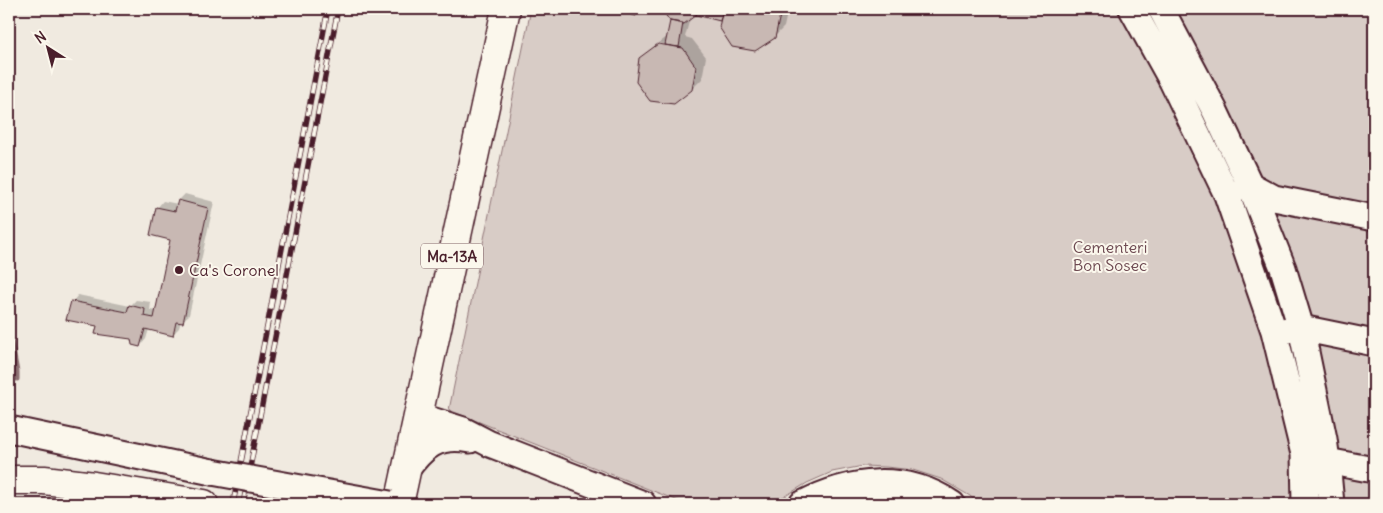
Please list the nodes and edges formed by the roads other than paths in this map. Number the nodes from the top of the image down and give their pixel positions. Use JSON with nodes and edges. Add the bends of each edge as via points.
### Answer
{"nodes":[{"id":1,"x":487,"y":9,"type":"edge"},
{"id":2,"x":506,"y":9,"type":"edge"},
{"id":3,"x":1132,"y":9,"type":"edge"},
{"id":4,"x":1161,"y":9,"type":"edge"},
{"id":5,"x":1250,"y":185,"type":"junction"},
{"id":6,"x":1227,"y":195,"type":"junction"},
{"id":7,"x":1374,"y":218,"type":"edge"},
{"id":8,"x":1301,"y":328,"type":"junction"},
{"id":9,"x":1274,"y":331,"type":"junction"},
{"id":10,"x":1374,"y":343,"type":"edge"},
{"id":11,"x":419,"y":408,"type":"junction"},
{"id":12,"x":9,"y":430,"type":"edge"},
{"id":13,"x":490,"y":444,"type":"junction"},
{"id":14,"x":1304,"y":454,"type":"junction"},
{"id":15,"x":1328,"y":461,"type":"junction"},
{"id":16,"x":1374,"y":470,"type":"edge"},
{"id":17,"x":405,"y":472,"type":"junction"},
{"id":18,"x":9,"y":480,"type":"edge"},
{"id":19,"x":9,"y":489,"type":"edge"},
{"id":20,"x":124,"y":504,"type":"edge"},
{"id":21,"x":204,"y":504,"type":"edge"},
{"id":22,"x":382,"y":504,"type":"edge"},
{"id":23,"x":390,"y":504,"type":"edge"},
{"id":24,"x":399,"y":504,"type":"edge"},
{"id":25,"x":643,"y":504,"type":"edge"},
{"id":26,"x":802,"y":504,"type":"edge"},
{"id":27,"x":850,"y":504,"type":"edge"},
{"id":28,"x":906,"y":504,"type":"edge"},
{"id":29,"x":952,"y":504,"type":"edge"},
{"id":30,"x":1305,"y":504,"type":"edge"},
{"id":31,"x":1330,"y":504,"type":"edge"}],
"edges":[{"from":1,"to":22,"type":"main road","number":"Ma-13A"},
{"from":2,"to":11,"type":"main road","number":"Ma-13A"},
{"from":3,"to":6,"type":"street","via":[[1172,81]]},
{"from":4,"to":5,"type":"street","via":[[1216,111]]},
{"from":5,"to":6,"type":"street"},
{"from":5,"to":7,"type":"street","via":[[1274,198]]},
{"from":5,"to":8,"type":"street","via":[[1283,268]]},
{"from":6,"to":9,"type":"street"},
{"from":8,"to":9,"type":"street"},
{"from":8,"to":10,"type":"street"},
{"from":8,"to":15,"type":"street"},
{"from":9,"to":14,"type":"street"},
{"from":11,"to":13,"type":"street","via":[[425,418],[463,430]]},
{"from":11,"to":17,"type":"main road","number":"Ma-13A"},
{"from":12,"to":23,"type":"street","bridge":true,"via":[[212,472]]},
{"from":13,"to":17,"type":"street","via":[[460,438],[440,440],[415,457]]},
{"from":13,"to":25,"type":"street"},
{"from":14,"to":15,"type":"street"},
{"from":14,"to":30,"type":"street"},
{"from":15,"to":16,"type":"street"},
{"from":15,"to":31,"type":"street"},
{"from":17,"to":24,"type":"main road","number":"Ma-13A"},
{"from":18,"to":21,"type":"main road","via":[[44,480]]},
{"from":19,"to":20,"type":"main road"},
{"from":26,"to":29,"type":"street","via":[[825,493],[867,483],[921,489]]},
{"from":27,"to":28,"type":"street","via":[[887,501]]}]}
